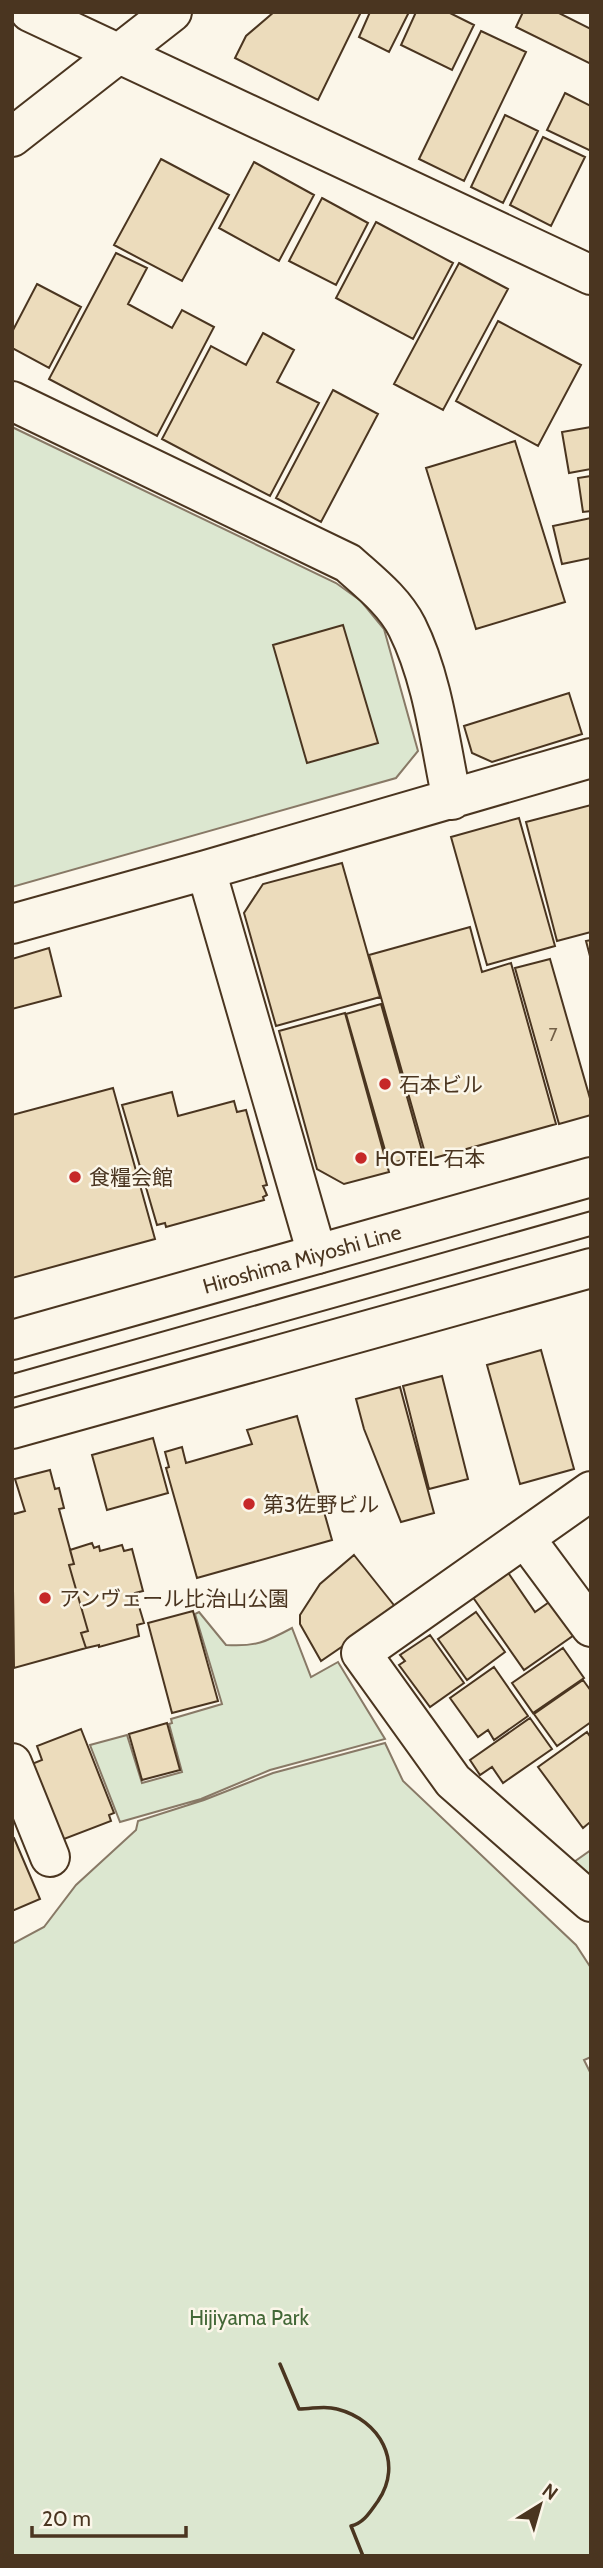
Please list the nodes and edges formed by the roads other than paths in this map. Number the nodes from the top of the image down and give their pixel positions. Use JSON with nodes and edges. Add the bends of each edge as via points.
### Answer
{"nodes":[{"id":1,"x":30,"y":12,"type":"edge"},
{"id":2,"x":172,"y":12,"type":"edge"},
{"id":3,"x":118,"y":55,"type":"junction"},
{"id":4,"x":12,"y":137,"type":"edge"},
{"id":5,"x":591,"y":275,"type":"edge"},
{"id":6,"x":12,"y":401,"type":"edge"},
{"id":7,"x":591,"y":758,"type":"edge"},
{"id":8,"x":452,"y":800,"type":"junction"},
{"id":9,"x":206,"y":870,"type":"junction"},
{"id":10,"x":12,"y":924,"type":"edge"},
{"id":11,"x":591,"y":1177,"type":"edge"},
{"id":12,"x":317,"y":1254,"type":"junction"},
{"id":13,"x":591,"y":1268,"type":"edge"},
{"id":14,"x":12,"y":1340,"type":"edge"},
{"id":15,"x":12,"y":1429,"type":"edge"},
{"id":16,"x":591,"y":1491,"type":"edge"},
{"id":17,"x":526,"y":1538,"type":"junction"},
{"id":18,"x":591,"y":1627,"type":"edge"},
{"id":19,"x":12,"y":1763,"type":"edge"},
{"id":20,"x":50,"y":1857,"type":"dead end"},
{"id":21,"x":591,"y":1902,"type":"edge"}],
"edges":[{"from":1,"to":3,"type":"street"},
{"from":2,"to":3,"type":"street"},
{"from":3,"to":4,"type":"street"},
{"from":3,"to":5,"type":"street"},
{"from":6,"to":8,"type":"street","via":[[348,563],[383,594],[406,625],[425,677]]},
{"from":7,"to":8,"type":"street"},
{"from":8,"to":9,"type":"street"},
{"from":9,"to":10,"type":"street"},
{"from":9,"to":12,"type":"street"},
{"from":11,"to":12,"type":"street","name":"Hiroshima Miyoshi Line"},
{"from":12,"to":14,"type":"street","name":"Hiroshima Miyoshi Line"},
{"from":13,"to":15,"type":"street"},
{"from":16,"to":17,"type":"street"},
{"from":17,"to":18,"type":"street"},
{"from":17,"to":21,"type":"street","via":[[361,1653],[453,1781]]},
{"from":19,"to":20,"type":"street"}]}
